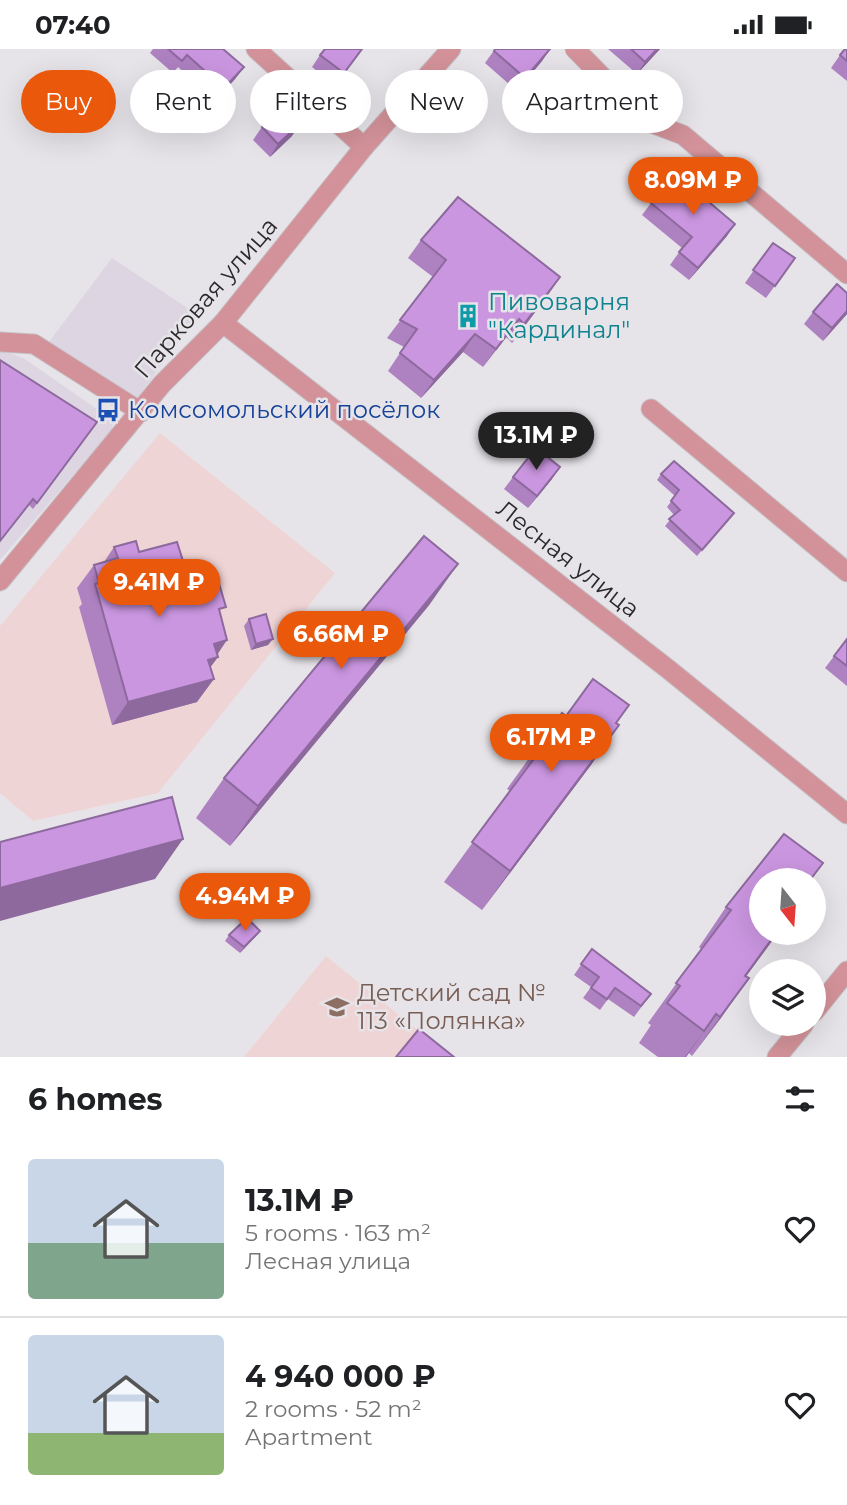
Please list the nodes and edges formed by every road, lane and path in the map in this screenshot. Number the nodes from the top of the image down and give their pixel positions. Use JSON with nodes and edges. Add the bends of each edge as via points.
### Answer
{"nodes":[{"id":1,"x":256,"y":49,"type":"edge"},
{"id":2,"x":451,"y":49,"type":"edge"},
{"id":3,"x":575,"y":49,"type":"edge"},
{"id":4,"x":364,"y":147,"type":"junction"},
{"id":5,"x":847,"y":274,"type":"edge"},
{"id":6,"x":223,"y":323,"type":"junction"},
{"id":7,"x":0,"y":342,"type":"edge"},
{"id":8,"x":651,"y":409,"type":"dead end"},
{"id":9,"x":141,"y":412,"type":"junction"},
{"id":10,"x":847,"y":572,"type":"edge"},
{"id":11,"x":0,"y":581,"type":"edge"},
{"id":12,"x":847,"y":814,"type":"edge"},
{"id":13,"x":847,"y":971,"type":"edge"},
{"id":14,"x":826,"y":997,"type":"edge"},
{"id":15,"x":794,"y":1036,"type":"edge"},
{"id":16,"x":777,"y":1057,"type":"edge"}],
"edges":[{"from":1,"to":4,"type":"street"},
{"from":2,"to":4,"type":"street","name":"Парковая улица"},
{"from":3,"to":5,"type":"street","via":[[646,121],[682,135]]},
{"from":4,"to":6,"type":"street","name":"Парковая улица"},
{"from":6,"to":9,"type":"street","name":"Парковая улица","via":[[162,384]]},
{"from":6,"to":12,"type":"street","name":"Лесная улица"},
{"from":7,"to":9,"type":"street","via":[[34,344]]},
{"from":8,"to":10,"type":"street"},
{"from":9,"to":11,"type":"street","name":"Парковая улица"},
{"from":13,"to":14,"type":"street"},
{"from":15,"to":16,"type":"street"}]}
